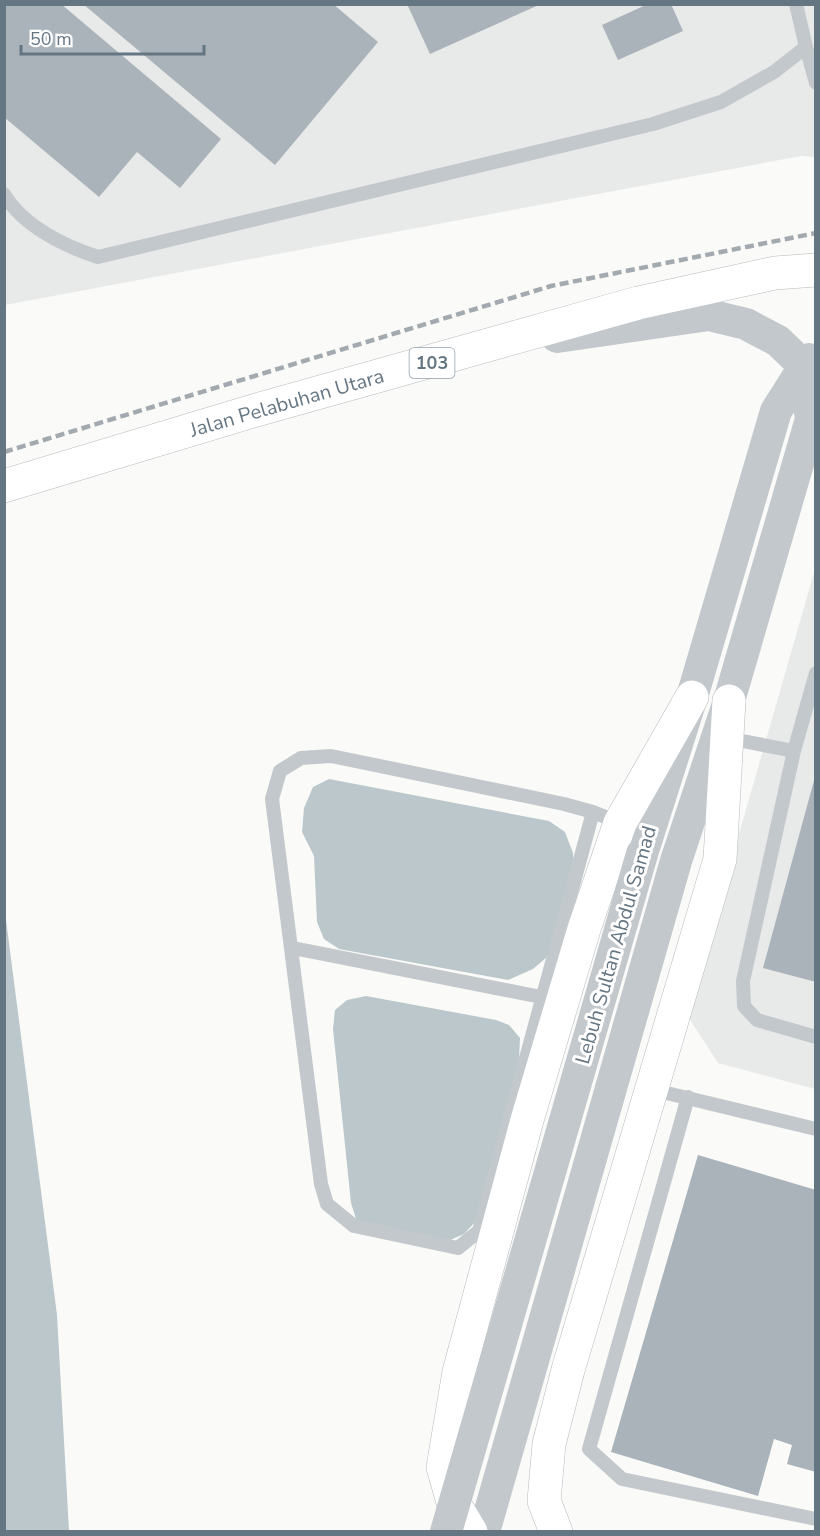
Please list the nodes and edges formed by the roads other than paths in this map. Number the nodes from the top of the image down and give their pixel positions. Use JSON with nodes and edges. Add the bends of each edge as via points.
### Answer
{"nodes":[{"id":1,"x":796,"y":4,"type":"edge"},
{"id":2,"x":806,"y":47,"type":"junction"},
{"id":3,"x":816,"y":83,"type":"edge"},
{"id":4,"x":4,"y":194,"type":"edge"},
{"id":5,"x":816,"y":270,"type":"edge"},
{"id":6,"x":491,"y":346,"type":"junction"},
{"id":7,"x":812,"y":361,"type":"edge"},
{"id":8,"x":4,"y":486,"type":"edge"},
{"id":9,"x":816,"y":673,"type":"edge"},
{"id":10,"x":692,"y":697,"type":"junction"},
{"id":11,"x":729,"y":701,"type":"junction"},
{"id":12,"x":727,"y":738,"type":"junction"},
{"id":13,"x":794,"y":751,"type":"junction"},
{"id":14,"x":607,"y":817,"type":"junction"},
{"id":15,"x":293,"y":948,"type":"junction"},
{"id":16,"x":541,"y":997,"type":"junction"},
{"id":17,"x":816,"y":1037,"type":"edge"},
{"id":18,"x":650,"y":1089,"type":"junction"},
{"id":19,"x":688,"y":1097,"type":"junction"},
{"id":20,"x":816,"y":1128,"type":"edge"},
{"id":21,"x":816,"y":1519,"type":"edge"},
{"id":22,"x":446,"y":1532,"type":"edge"},
{"id":23,"x":471,"y":1532,"type":"edge"},
{"id":24,"x":484,"y":1532,"type":"edge"},
{"id":25,"x":556,"y":1532,"type":"edge"}],
"edges":[{"from":1,"to":2,"type":"lane"},
{"from":2,"to":3,"type":"lane"},
{"from":2,"to":4,"type":"lane","via":[[774,72],[721,102],[653,123],[98,257],[68,248],[13,209]]},
{"from":5,"to":6,"type":"main road","name":"Jalan Pelabuhan Utara","number":"103","via":[[775,273],[638,303]]},
{"from":6,"to":7,"type":"street","via":[[709,315],[746,324]]},
{"from":6,"to":8,"type":"main road","name":"Jalan Pelabuhan Utara","number":"103","via":[[253,411]]},
{"from":7,"to":10,"type":"street","name":"Lebuh Sultan Abdul Samad","via":[[776,411]]},
{"from":7,"to":11,"type":"street","name":"Lebuh Sultan Abdul Samad","via":[[811,419]]},
{"from":9,"to":13,"type":"lane"},
{"from":10,"to":14,"type":"main road"},
{"from":10,"to":22,"type":"street","name":"Lebuh Sultan Abdul Samad","bridge":true,"via":[[642,854]]},
{"from":11,"to":12,"type":"main road"},
{"from":11,"to":24,"type":"street","name":"Lebuh Sultan Abdul Samad","via":[[676,861]]},
{"from":12,"to":13,"type":"lane"},
{"from":12,"to":18,"type":"main road","via":[[720,860]]},
{"from":13,"to":17,"type":"lane","via":[[743,981],[744,1006],[757,1020]]},
{"from":14,"to":15,"type":"lane","via":[[331,756],[301,758],[280,771],[272,799]]},
{"from":14,"to":16,"type":"lane"},
{"from":14,"to":23,"type":"main road","via":[[584,929],[459,1372],[443,1467],[453,1502]]},
{"from":15,"to":16,"type":"lane"},
{"from":15,"to":16,"type":"lane","via":[[312,1125],[327,1204],[354,1226],[435,1245],[458,1248],[479,1231]]},
{"from":18,"to":19,"type":"lane"},
{"from":18,"to":25,"type":"main road","via":[[549,1444],[544,1501]]},
{"from":19,"to":20,"type":"lane"},
{"from":19,"to":21,"type":"lane","via":[[589,1449],[622,1479]]}]}
